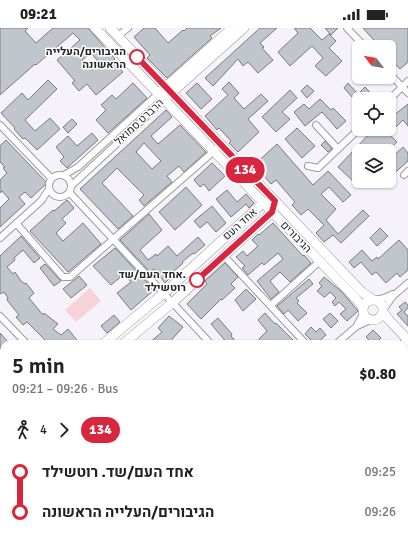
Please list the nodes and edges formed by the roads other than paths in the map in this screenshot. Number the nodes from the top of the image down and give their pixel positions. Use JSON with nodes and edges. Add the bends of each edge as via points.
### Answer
{"nodes":[{"id":1,"x":95,"y":28,"type":"edge"},
{"id":2,"x":110,"y":28,"type":"edge"},
{"id":3,"x":128,"y":28,"type":"edge"},
{"id":4,"x":232,"y":28,"type":"edge"},
{"id":5,"x":244,"y":28,"type":"edge"},
{"id":6,"x":347,"y":28,"type":"edge"},
{"id":7,"x":118,"y":36,"type":"junction"},
{"id":8,"x":358,"y":40,"type":"edge"},
{"id":9,"x":396,"y":80,"type":"edge"},
{"id":10,"x":408,"y":82,"type":"edge"},
{"id":11,"x":402,"y":87,"type":"junction"},
{"id":12,"x":168,"y":90,"type":"junction"},
{"id":13,"x":408,"y":92,"type":"edge"},
{"id":14,"x":396,"y":93,"type":"edge"},
{"id":15,"x":161,"y":97,"type":"junction"},
{"id":16,"x":0,"y":125,"type":"edge"},
{"id":17,"x":316,"y":125,"type":"dead end"},
{"id":18,"x":352,"y":136,"type":"edge"},
{"id":19,"x":221,"y":145,"type":"junction"},
{"id":20,"x":338,"y":149,"type":"junction"},
{"id":21,"x":213,"y":151,"type":"junction"},
{"id":22,"x":308,"y":166,"type":"dead end"},
{"id":23,"x":64,"y":175,"type":"junction"},
{"id":24,"x":51,"y":178,"type":"junction"},
{"id":25,"x":49,"y":189,"type":"junction"},
{"id":26,"x":70,"y":189,"type":"junction"},
{"id":27,"x":275,"y":201,"type":"junction"},
{"id":28,"x":263,"y":203,"type":"junction"},
{"id":29,"x":272,"y":212,"type":"junction"},
{"id":30,"x":16,"y":223,"type":"junction"},
{"id":31,"x":0,"y":238,"type":"edge"},
{"id":32,"x":113,"y":239,"type":"junction"},
{"id":33,"x":224,"y":256,"type":"junction"},
{"id":34,"x":320,"y":261,"type":"junction"},
{"id":35,"x":408,"y":283,"type":"edge"},
{"id":36,"x":397,"y":291,"type":"junction"},
{"id":37,"x":164,"y":292,"type":"junction"},
{"id":38,"x":374,"y":300,"type":"junction"},
{"id":39,"x":172,"y":303,"type":"junction"},
{"id":40,"x":271,"y":305,"type":"junction"},
{"id":41,"x":363,"y":310,"type":"junction"},
{"id":42,"x":383,"y":311,"type":"junction"},
{"id":43,"x":0,"y":316,"type":"edge"},
{"id":44,"x":373,"y":320,"type":"junction"},
{"id":45,"x":352,"y":330,"type":"junction"},
{"id":46,"x":23,"y":340,"type":"edge"},
{"id":47,"x":107,"y":340,"type":"edge"},
{"id":48,"x":130,"y":340,"type":"edge"},
{"id":49,"x":207,"y":340,"type":"edge"},
{"id":50,"x":302,"y":340,"type":"edge"},
{"id":51,"x":341,"y":340,"type":"edge"},
{"id":52,"x":400,"y":340,"type":"edge"},
{"id":53,"x":408,"y":340,"type":"edge"}],
"edges":[{"from":1,"to":15,"type":"street","name":"הגיבורים"},
{"from":2,"to":7,"type":"street","name":"הגיבורים"},
{"from":3,"to":7,"type":"street"},
{"from":4,"to":12,"type":"street","name":"הרברט סמואל"},
{"from":5,"to":12,"type":"street","name":"הרברט סמואל"},
{"from":6,"to":8,"type":"street"},
{"from":7,"to":12,"type":"street","name":"הגיבורים"},
{"from":9,"to":11,"type":"street"},
{"from":10,"to":11,"type":"street"},
{"from":11,"to":13,"type":"street"},
{"from":11,"to":14,"type":"street"},
{"from":12,"to":15,"type":"street","name":"הרברט סמואל"},
{"from":12,"to":19,"type":"street","name":"הגיבורים"},
{"from":15,"to":21,"type":"street","name":"הגיבורים"},
{"from":15,"to":23,"type":"street","name":"הרברט סמואל","via":[[78,167]]},
{"from":15,"to":26,"type":"street","name":"הרברט סמואל"},
{"from":16,"to":24,"type":"street"},
{"from":17,"to":20,"type":"street"},
{"from":18,"to":20,"type":"street"},
{"from":19,"to":21,"type":"street"},
{"from":19,"to":27,"type":"street","name":"הגיבורים"},
{"from":20,"to":22,"type":"street","via":[[318,168]]},
{"from":21,"to":28,"type":"street","name":"הגיבורים"},
{"from":21,"to":32,"type":"street"},
{"from":23,"to":24,"type":"street","via":[[57,174]]},
{"from":23,"to":26,"type":"street","via":[[69,180]]},
{"from":24,"to":25,"type":"street"},
{"from":25,"to":26,"type":"street","via":[[56,197],[63,197]]},
{"from":25,"to":30,"type":"street","via":[[41,201]]},
{"from":26,"to":32,"type":"street"},
{"from":27,"to":28,"type":"street","name":"אחד העם"},
{"from":27,"to":29,"type":"street","name":"אחד העם"},
{"from":27,"to":38,"type":"street","name":"הגיבורים","via":[[362,292]]},
{"from":28,"to":29,"type":"street","name":"הגיבורים"},
{"from":28,"to":37,"type":"street","name":"אחד העם"},
{"from":29,"to":33,"type":"street","name":"אחד העם"},
{"from":29,"to":34,"type":"street","name":"הגיבורים"},
{"from":30,"to":31,"type":"street"},
{"from":30,"to":32,"type":"street","via":[[63,277],[70,277]]},
{"from":32,"to":37,"type":"street"},
{"from":33,"to":39,"type":"street","name":"אחד העם"},
{"from":33,"to":40,"type":"street"},
{"from":34,"to":40,"type":"street"},
{"from":34,"to":41,"type":"street","name":"הגיבורים","via":[[359,302]]},
{"from":35,"to":36,"type":"street"},
{"from":36,"to":38,"type":"street"},
{"from":36,"to":42,"type":"street"},
{"from":37,"to":39,"type":"street"},
{"from":37,"to":47,"type":"street","name":"אחד העם"},
{"from":38,"to":41,"type":"street","via":[[366,303]]},
{"from":38,"to":42,"type":"street","via":[[382,304]]},
{"from":39,"to":48,"type":"street","name":"אחד העם"},
{"from":39,"to":49,"type":"street"},
{"from":40,"to":50,"type":"street"},
{"from":41,"to":44,"type":"street","via":[[364,315]]},
{"from":41,"to":45,"type":"street","via":[[360,321]]},
{"from":42,"to":44,"type":"street","via":[[382,316]]},
{"from":42,"to":53,"type":"street"},
{"from":43,"to":46,"type":"street"},
{"from":44,"to":45,"type":"street"},
{"from":44,"to":52,"type":"street","via":[[386,325]]},
{"from":45,"to":51,"type":"street"}]}
